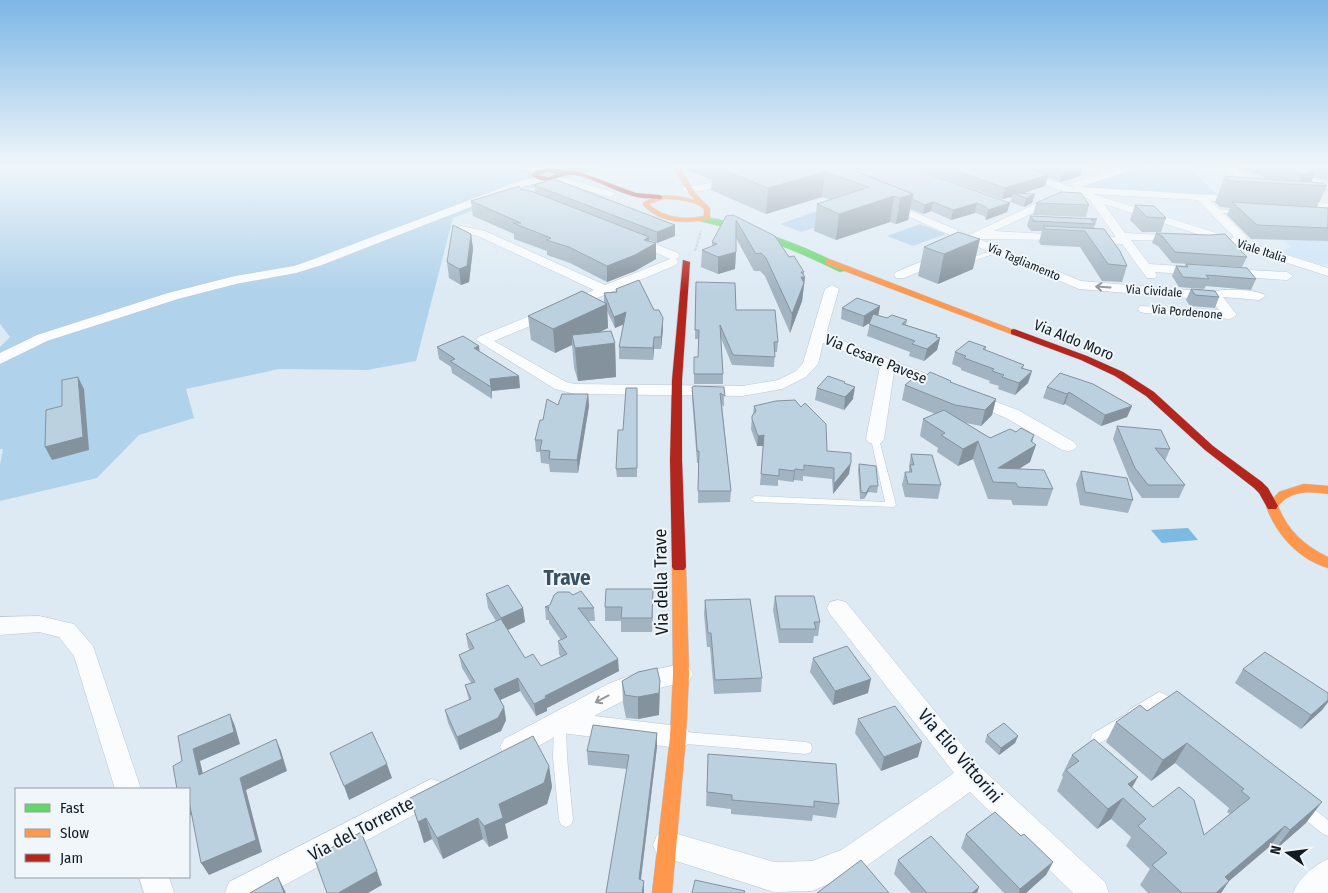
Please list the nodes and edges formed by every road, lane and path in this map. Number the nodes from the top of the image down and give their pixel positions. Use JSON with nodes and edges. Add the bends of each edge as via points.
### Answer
{"nodes":[{"id":1,"x":459,"y":208,"type":"edge"},
{"id":2,"x":648,"y":208,"type":"edge"},
{"id":3,"x":706,"y":208,"type":"edge"},
{"id":4,"x":897,"y":208,"type":"edge"},
{"id":5,"x":1010,"y":208,"type":"edge"},
{"id":6,"x":1038,"y":208,"type":"edge"},
{"id":7,"x":1100,"y":208,"type":"edge"},
{"id":8,"x":1120,"y":208,"type":"edge"},
{"id":9,"x":1212,"y":208,"type":"edge"},
{"id":10,"x":1216,"y":211,"type":"junction"},
{"id":11,"x":1024,"y":213,"type":"junction"},
{"id":12,"x":1244,"y":213,"type":"edge"},
{"id":13,"x":700,"y":220,"type":"junction"},
{"id":14,"x":1010,"y":220,"type":"junction"},
{"id":15,"x":1038,"y":221,"type":"edge"},
{"id":16,"x":1094,"y":224,"type":"edge"},
{"id":17,"x":1112,"y":224,"type":"junction"},
{"id":18,"x":461,"y":229,"type":"edge"},
{"id":19,"x":621,"y":235,"type":"edge"},
{"id":20,"x":973,"y":237,"type":"junction"},
{"id":21,"x":1123,"y":238,"type":"junction"},
{"id":22,"x":1231,"y":241,"type":"junction"},
{"id":23,"x":997,"y":251,"type":"junction"},
{"id":24,"x":960,"y":254,"type":"edge"},
{"id":25,"x":680,"y":261,"type":"junction"},
{"id":26,"x":1306,"y":265,"type":"junction"},
{"id":27,"x":1145,"y":268,"type":"junction"},
{"id":28,"x":1328,"y":272,"type":"edge"},
{"id":29,"x":900,"y":275,"type":"dead end"},
{"id":30,"x":1288,"y":276,"type":"junction"},
{"id":31,"x":1079,"y":285,"type":"joint"},
{"id":32,"x":603,"y":289,"type":"junction"},
{"id":33,"x":832,"y":289,"type":"dead end"},
{"id":34,"x":1163,"y":292,"type":"junction"},
{"id":35,"x":1215,"y":296,"type":"junction"},
{"id":36,"x":1259,"y":296,"type":"junction"},
{"id":37,"x":1145,"y":308,"type":"dead end"},
{"id":38,"x":1230,"y":315,"type":"junction"},
{"id":39,"x":818,"y":336,"type":"junction"},
{"id":40,"x":0,"y":358,"type":"edge"},
{"id":41,"x":888,"y":364,"type":"junction"},
{"id":42,"x":677,"y":390,"type":"junction"},
{"id":43,"x":875,"y":439,"type":"joint"},
{"id":44,"x":1068,"y":446,"type":"dead end"},
{"id":45,"x":1226,"y":461,"type":"junction"},
{"id":46,"x":1268,"y":478,"type":"dead end"},
{"id":47,"x":1283,"y":484,"type":"dead end"},
{"id":48,"x":1299,"y":488,"type":"junction"},
{"id":49,"x":1326,"y":488,"type":"edge"},
{"id":50,"x":756,"y":499,"type":"dead end"},
{"id":51,"x":1272,"y":506,"type":"junction"},
{"id":52,"x":1328,"y":563,"type":"edge"},
{"id":53,"x":838,"y":608,"type":"dead end"},
{"id":54,"x":0,"y":626,"type":"edge"},
{"id":55,"x":681,"y":674,"type":"junction"},
{"id":56,"x":1182,"y":715,"type":"edge"},
{"id":57,"x":560,"y":722,"type":"junction"},
{"id":58,"x":678,"y":737,"type":"junction"},
{"id":59,"x":1097,"y":738,"type":"dead end"},
{"id":60,"x":806,"y":748,"type":"dead end"},
{"id":61,"x":491,"y":759,"type":"edge"},
{"id":62,"x":972,"y":776,"type":"junction"},
{"id":63,"x":456,"y":777,"type":"edge"},
{"id":64,"x":128,"y":788,"type":"edge"},
{"id":65,"x":1290,"y":799,"type":"edge"},
{"id":66,"x":566,"y":820,"type":"dead end"},
{"id":67,"x":1328,"y":829,"type":"edge"},
{"id":68,"x":667,"y":845,"type":"junction"},
{"id":69,"x":1328,"y":874,"type":"edge"},
{"id":70,"x":154,"y":878,"type":"edge"},
{"id":71,"x":159,"y":893,"type":"edge"},
{"id":72,"x":240,"y":893,"type":"edge"},
{"id":73,"x":662,"y":893,"type":"edge"},
{"id":74,"x":1094,"y":893,"type":"edge"},
{"id":75,"x":1308,"y":893,"type":"edge"}],
"edges":[{"from":1,"to":40,"type":"street","via":[[318,262],[173,296],[42,338]]},
{"from":2,"to":13,"type":"main road","via":[[675,219]]},
{"from":3,"to":13,"type":"main road","via":[[708,209]]},
{"from":4,"to":20,"type":"street"},
{"from":5,"to":11,"type":"street"},
{"from":6,"to":11,"type":"street","name":"Via Tagliamento"},
{"from":7,"to":17,"type":"street"},
{"from":8,"to":22,"type":"street","name":"Viale Italia"},
{"from":9,"to":10,"type":"street"},
{"from":10,"to":12,"type":"lane"},
{"from":10,"to":22,"type":"street","via":[[1241,236]]},
{"from":11,"to":14,"type":"street","name":"Via Tagliamento"},
{"from":13,"to":45,"type":"main road","name":"Via Aldo Moro","via":[[734,225],[829,262],[856,276],[1084,358],[1119,374],[1150,394]]},
{"from":14,"to":15,"type":"street"},
{"from":14,"to":20,"type":"street","name":"Via Tagliamento"},
{"from":16,"to":17,"type":"street"},
{"from":17,"to":21,"type":"street"},
{"from":18,"to":32,"type":"street","via":[[481,233]]},
{"from":19,"to":25,"type":"street"},
{"from":20,"to":21,"type":"street"},
{"from":20,"to":23,"type":"street","name":"Via Tagliamento"},
{"from":20,"to":29,"type":"street","name":"Via Tagliamento","via":[[954,251]]},
{"from":21,"to":22,"type":"street"},
{"from":21,"to":27,"type":"street"},
{"from":22,"to":26,"type":"street","name":"Viale Italia"},
{"from":23,"to":24,"type":"lane","via":[[973,259]]},
{"from":23,"to":31,"type":"street","name":"Via Tagliamento"},
{"from":25,"to":32,"type":"street"},
{"from":25,"to":42,"type":"main road","name":"Via della Trave"},
{"from":26,"to":28,"type":"street","name":"Viale Italia"},
{"from":26,"to":30,"type":"street","name":"Via Pordenone"},
{"from":27,"to":30,"type":"street"},
{"from":27,"to":34,"type":"street"},
{"from":30,"to":36,"type":"street","name":"Via Pordenone"},
{"from":34,"to":31,"type":"street","name":"Via Cividale","one_way":true},
{"from":32,"to":42,"type":"street","via":[[483,340],[561,386],[575,389]]},
{"from":33,"to":39,"type":"street"},
{"from":34,"to":35,"type":"street","name":"Via Cividale"},
{"from":35,"to":36,"type":"street","name":"Via Cividale","via":[[1221,293]]},
{"from":35,"to":38,"type":"street","name":"Via Pordenone"},
{"from":36,"to":38,"type":"street","name":"Via Pordenone"},
{"from":37,"to":38,"type":"street","name":"Via Pordenone"},
{"from":39,"to":41,"type":"street","name":"Via Cesare Pavese"},
{"from":39,"to":42,"type":"street","via":[[810,364],[801,374],[782,384],[742,391]]},
{"from":41,"to":43,"type":"street"},
{"from":41,"to":44,"type":"street","name":"Via Cesare Pavese","via":[[1012,414]]},
{"from":42,"to":55,"type":"main road","name":"Via della Trave"},
{"from":43,"to":50,"type":"lane","via":[[891,505]]},
{"from":45,"to":46,"type":"main road","name":"Via Aldo Moro"},
{"from":45,"to":51,"type":"main road","name":"Via Aldo Moro","via":[[1258,485]]},
{"from":47,"to":48,"type":"main road"},
{"from":48,"to":49,"type":"main road"},
{"from":48,"to":51,"type":"main road","via":[[1284,492]]},
{"from":51,"to":52,"type":"main road","name":"Via Aldo Moro","via":[[1278,524],[1294,542]]},
{"from":53,"to":62,"type":"street","name":"Via Elio Vittorini"},
{"from":54,"to":64,"type":"street","via":[[39,624],[66,630],[85,652]]},
{"from":55,"to":57,"type":"street","one_way":true,"via":[[634,684]]},
{"from":55,"to":58,"type":"main road","name":"Via della Trave"},
{"from":56,"to":59,"type":"lane","via":[[1159,697]]},
{"from":57,"to":58,"type":"street"},
{"from":57,"to":61,"type":"street"},
{"from":57,"to":66,"type":"lane"},
{"from":58,"to":60,"type":"lane"},
{"from":58,"to":68,"type":"main road","name":"Via della Trave"},
{"from":62,"to":68,"type":"street","via":[[851,860],[812,876],[774,877]]},
{"from":62,"to":74,"type":"street","name":"Via Elio Vittorini"},
{"from":63,"to":72,"type":"street","name":"Via del Torrente"},
{"from":65,"to":67,"type":"lane"},
{"from":68,"to":73,"type":"main road","name":"Via della Trave"},
{"from":69,"to":75,"type":"street"},
{"from":70,"to":71,"type":"street"}]}
